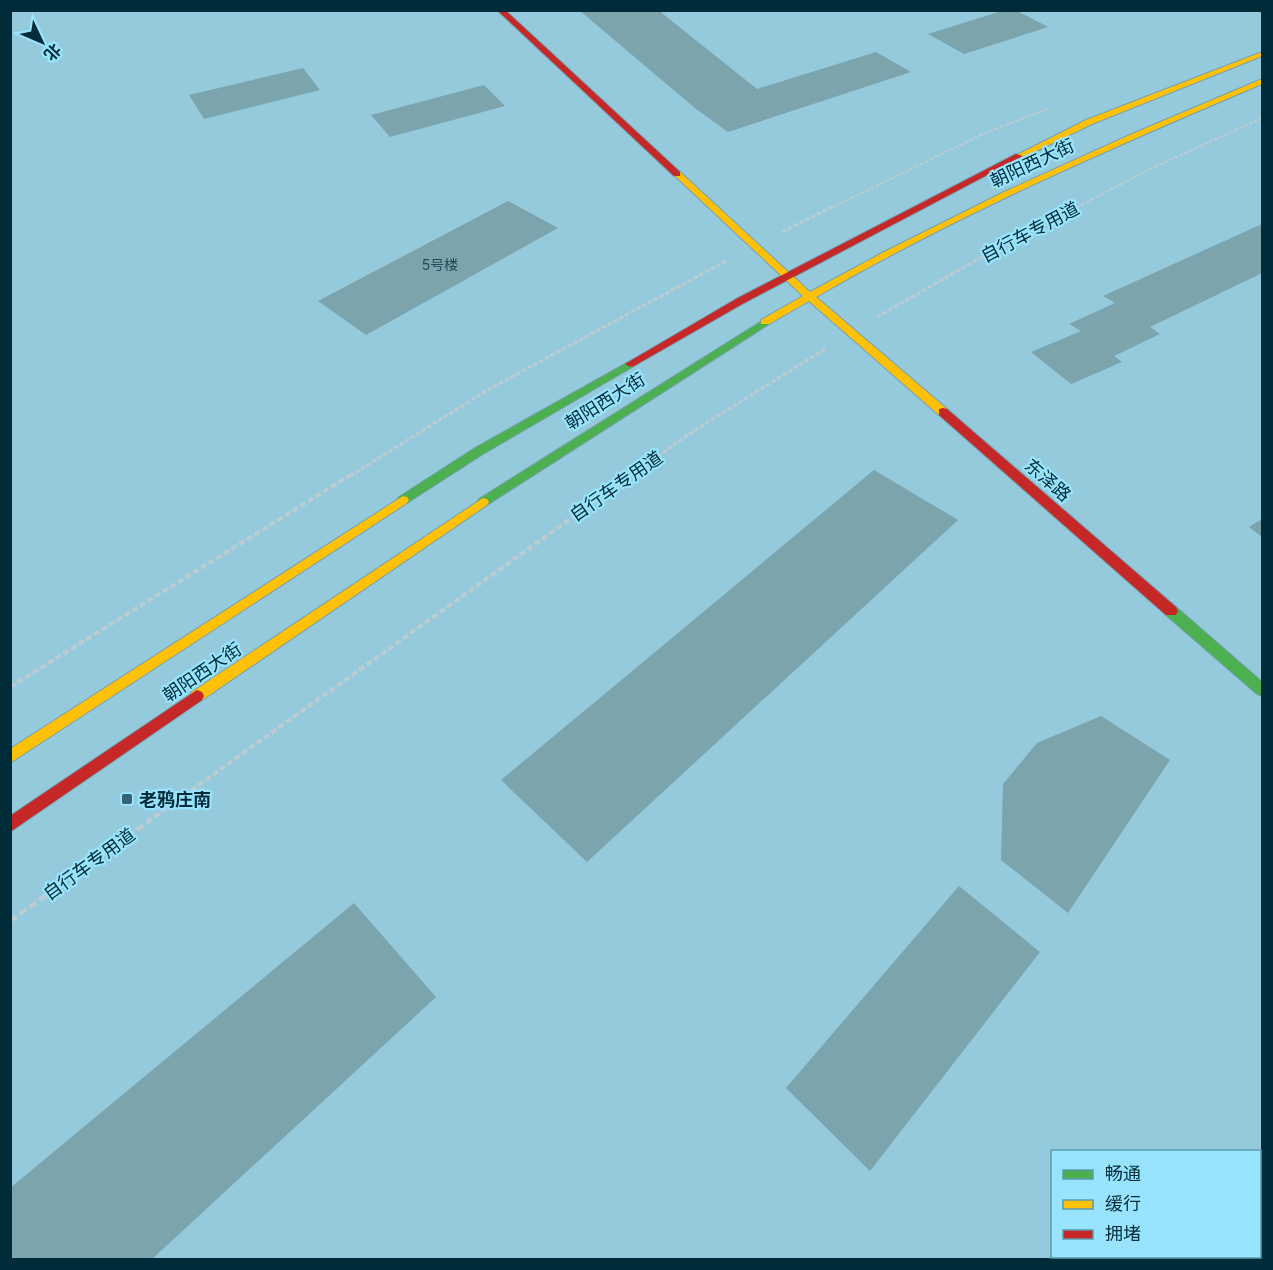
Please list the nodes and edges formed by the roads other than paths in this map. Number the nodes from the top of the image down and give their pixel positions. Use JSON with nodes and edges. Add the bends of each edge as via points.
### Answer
{"nodes":[{"id":1,"x":500,"y":10,"type":"edge"},
{"id":2,"x":1263,"y":54,"type":"edge"},
{"id":3,"x":1263,"y":81,"type":"edge"},
{"id":4,"x":787,"y":276,"type":"junction"},
{"id":5,"x":810,"y":297,"type":"junction"},
{"id":6,"x":1263,"y":690,"type":"edge"},
{"id":7,"x":10,"y":757,"type":"edge"},
{"id":8,"x":10,"y":825,"type":"edge"}],
"edges":[{"from":1,"to":4,"type":"main road","name":"东泽路"},
{"from":2,"to":4,"type":"main road","name":"朝阳西大街","via":[[1089,122]]},
{"from":3,"to":5,"type":"main road","name":"朝阳西大街","via":[[1159,124],[986,205]]},
{"from":4,"to":5,"type":"main road","name":"东泽路"},
{"from":4,"to":7,"type":"main road","name":"朝阳西大街","via":[[479,451]]},
{"from":5,"to":6,"type":"main road","name":"东泽路"},
{"from":5,"to":8,"type":"main road","name":"朝阳西大街","via":[[500,489]]}]}
